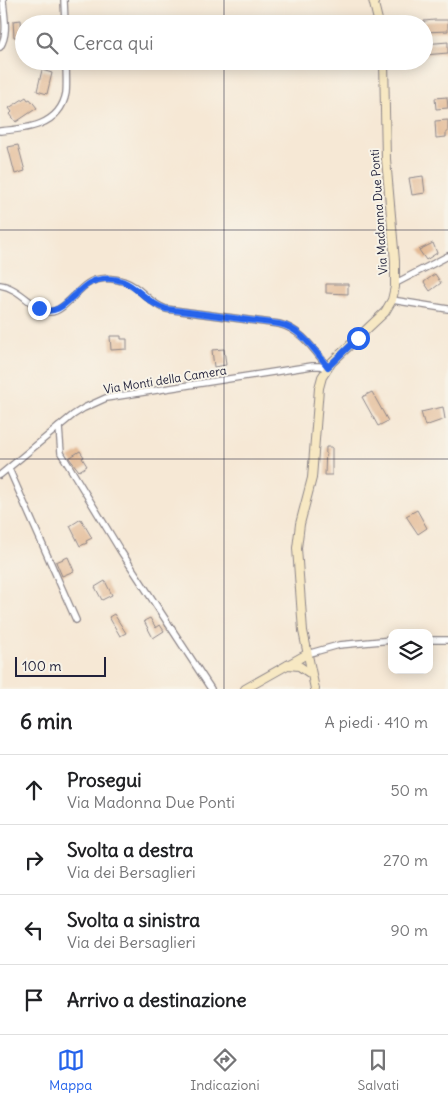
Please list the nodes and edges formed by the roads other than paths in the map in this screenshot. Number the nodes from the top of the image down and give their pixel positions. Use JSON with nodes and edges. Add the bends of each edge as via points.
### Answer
{"nodes":[{"id":1,"x":3,"y":0,"type":"edge"},
{"id":2,"x":64,"y":0,"type":"edge"},
{"id":3,"x":373,"y":0,"type":"edge"},
{"id":4,"x":65,"y":15,"type":"edge"},
{"id":5,"x":377,"y":15,"type":"edge"},
{"id":6,"x":0,"y":47,"type":"edge"},
{"id":7,"x":66,"y":70,"type":"edge"},
{"id":8,"x":384,"y":70,"type":"edge"},
{"id":9,"x":0,"y":131,"type":"edge"},
{"id":10,"x":448,"y":256,"type":"edge"},
{"id":11,"x":396,"y":283,"type":"junction"},
{"id":12,"x":0,"y":285,"type":"edge"},
{"id":13,"x":392,"y":300,"type":"junction"},
{"id":14,"x":448,"y":309,"type":"edge"},
{"id":15,"x":328,"y":368,"type":"junction"},
{"id":16,"x":59,"y":426,"type":"junction"},
{"id":17,"x":9,"y":469,"type":"junction"},
{"id":18,"x":0,"y":476,"type":"edge"},
{"id":19,"x":76,"y":620,"type":"dead end"},
{"id":20,"x":388,"y":640,"type":"edge"},
{"id":21,"x":433,"y":640,"type":"edge"},
{"id":22,"x":448,"y":640,"type":"edge"},
{"id":23,"x":307,"y":654,"type":"junction"},
{"id":24,"x":286,"y":665,"type":"junction"},
{"id":25,"x":311,"y":674,"type":"junction"},
{"id":26,"x":211,"y":689,"type":"edge"},
{"id":27,"x":245,"y":689,"type":"edge"},
{"id":28,"x":315,"y":689,"type":"edge"}],
"edges":[{"from":1,"to":6,"type":"street","via":[[6,30]]},
{"from":2,"to":4,"type":"street"},
{"from":3,"to":5,"type":"main road"},
{"from":7,"to":9,"type":"street","via":[[66,92],[58,110],[36,127]]},
{"from":8,"to":11,"type":"main road","name":"Via Madonna Due Ponti","via":[[386,159]]},
{"from":10,"to":11,"type":"street"},
{"from":11,"to":13,"type":"main road","name":"Via Madonna Due Ponti"},
{"from":12,"to":15,"type":"street","via":[[16,290],[39,308],[50,312],[60,309],[90,283],[118,280],[133,286],[157,306],[166,309],[289,326]]},
{"from":13,"to":14,"type":"street"},
{"from":13,"to":15,"type":"main road","name":"Via Madonna Due Ponti","via":[[384,314]]},
{"from":15,"to":16,"type":"street","name":"Via Monti della Camera","via":[[315,366],[111,397],[84,408]]},
{"from":15,"to":23,"type":"main road","name":"Via Madonna Due Ponti","via":[[318,392],[312,478],[298,542],[302,623]]},
{"from":16,"to":17,"type":"street","name":"Via Monti della Camera"},
{"from":16,"to":26,"type":"street","via":[[61,453]]},
{"from":17,"to":18,"type":"street","name":"Via Monti della Camera"},
{"from":17,"to":19,"type":"street"},
{"from":20,"to":23,"type":"street","via":[[339,645]]},
{"from":21,"to":22,"type":"street"},
{"from":23,"to":24,"type":"main road"},
{"from":23,"to":25,"type":"main road","name":"Via Madonna Due Ponti"},
{"from":24,"to":25,"type":"main road","via":[[299,666]]},
{"from":24,"to":27,"type":"main road"},
{"from":25,"to":28,"type":"main road","name":"Via Madonna Due Ponti"}]}
